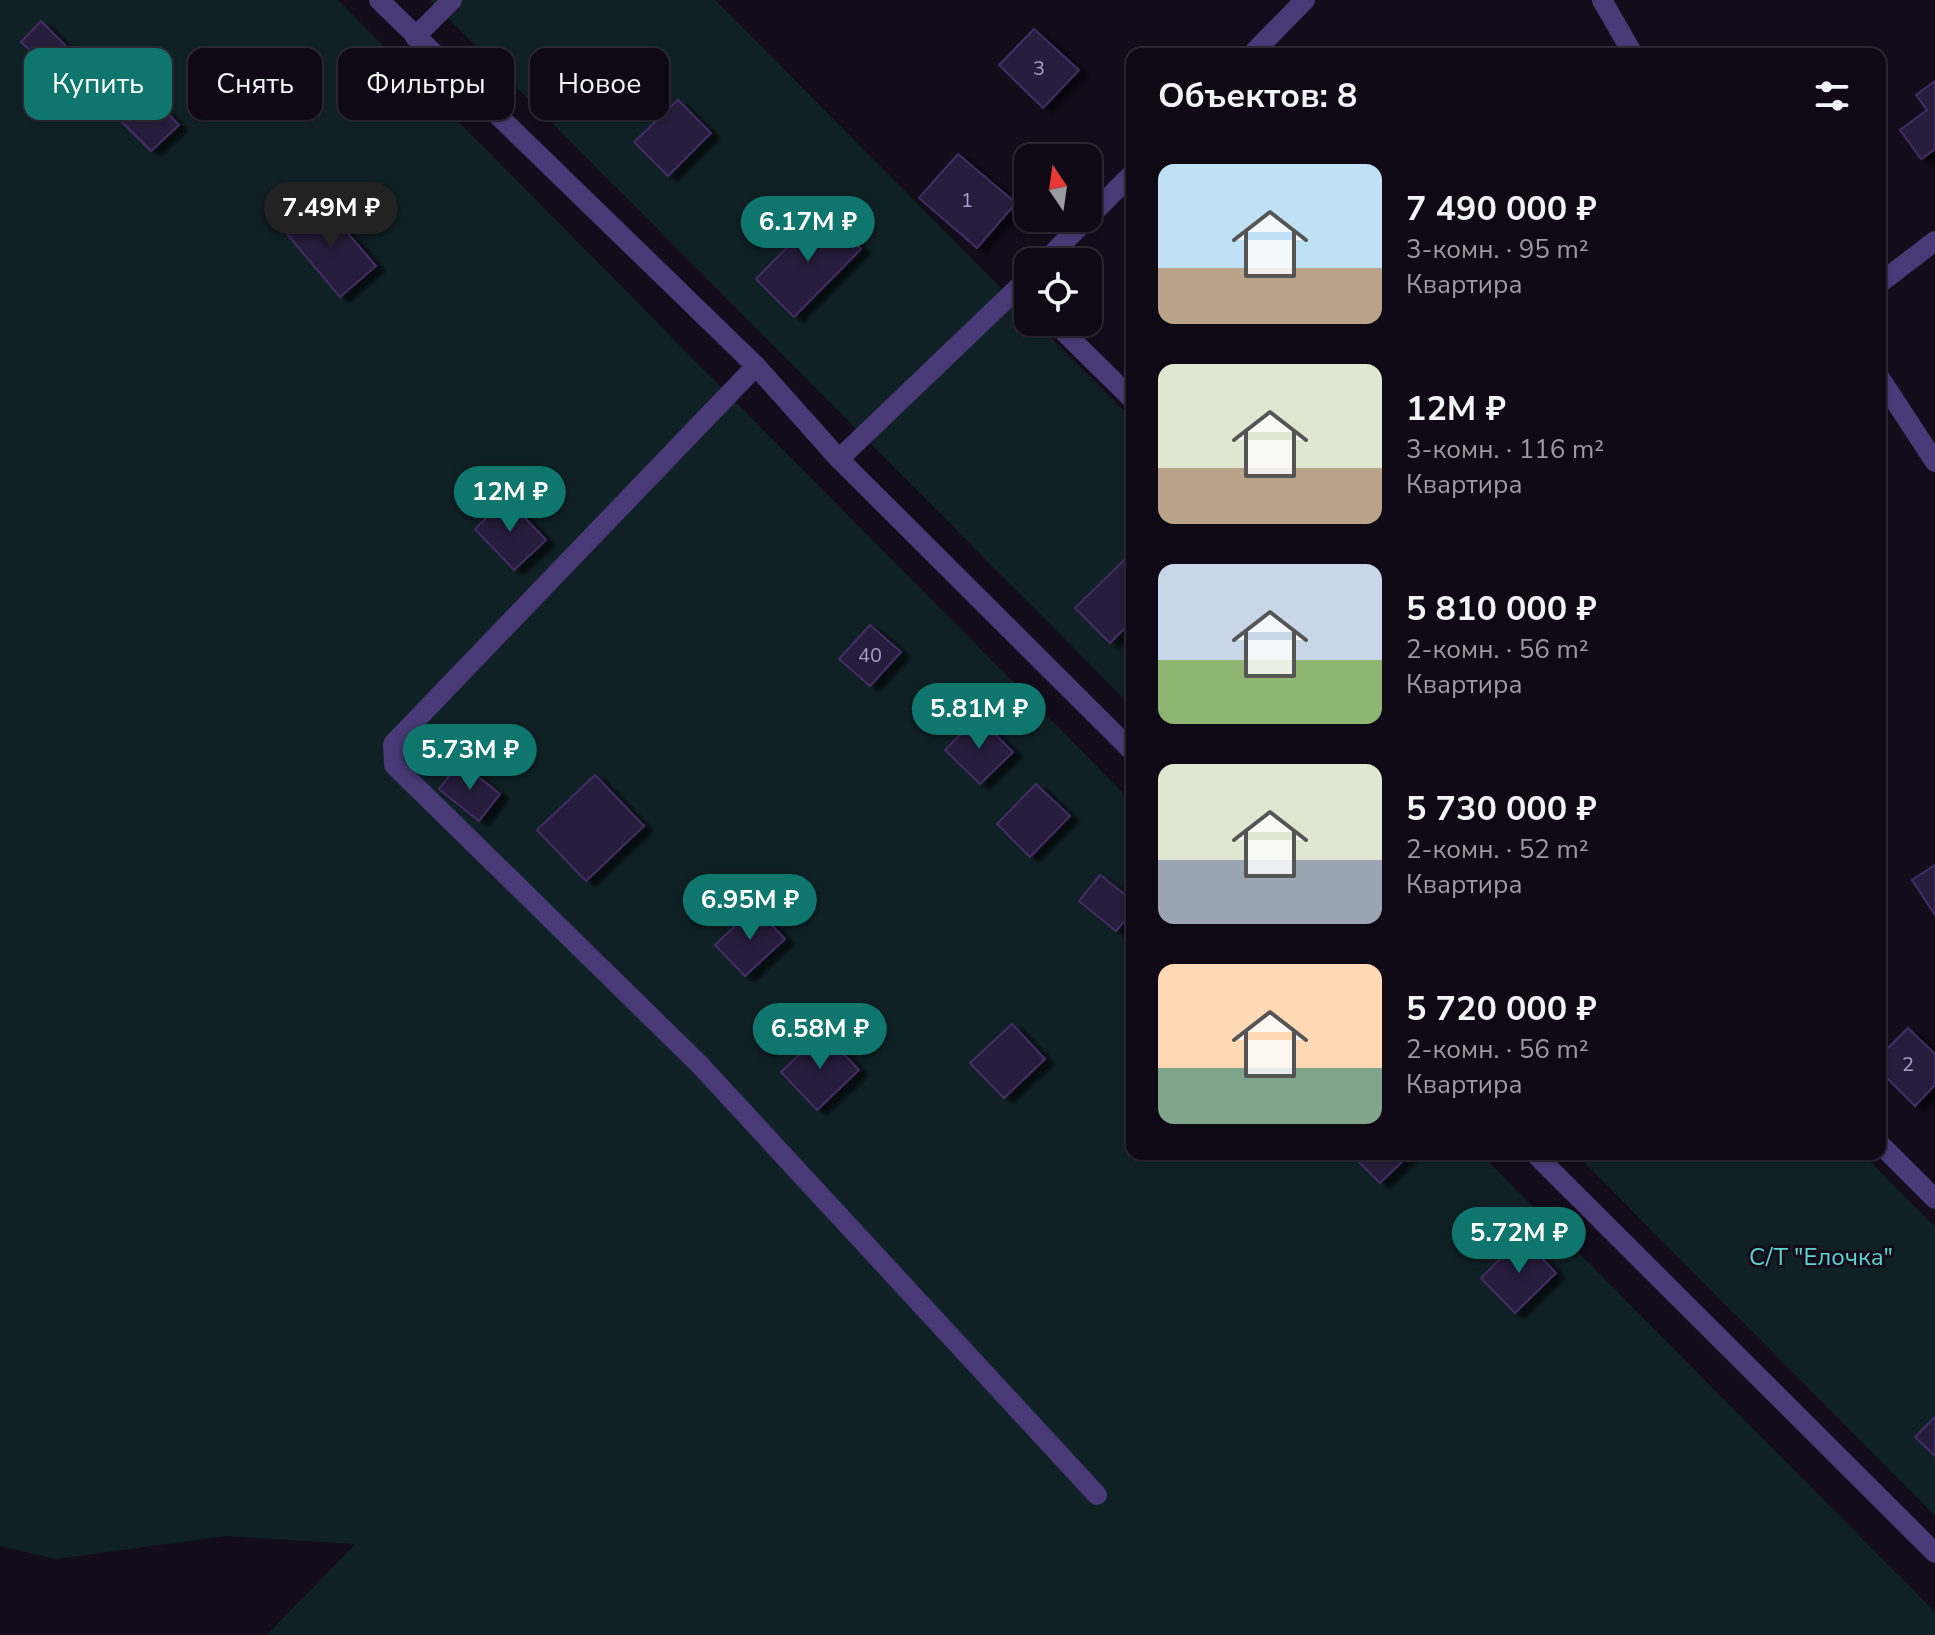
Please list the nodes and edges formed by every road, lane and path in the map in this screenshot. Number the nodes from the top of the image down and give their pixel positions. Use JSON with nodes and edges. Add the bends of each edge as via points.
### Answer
{"nodes":[{"id":1,"x":379,"y":0,"type":"edge"},
{"id":2,"x":452,"y":0,"type":"edge"},
{"id":3,"x":1305,"y":0,"type":"edge"},
{"id":4,"x":1602,"y":0,"type":"edge"},
{"id":5,"x":415,"y":37,"type":"junction"},
{"id":6,"x":1258,"y":48,"type":"edge"},
{"id":7,"x":1630,"y":48,"type":"edge"},
{"id":8,"x":1126,"y":180,"type":"edge"},
{"id":9,"x":1935,"y":241,"type":"edge"},
{"id":10,"x":1058,"y":248,"type":"edge"},
{"id":11,"x":1886,"y":278,"type":"edge"},
{"id":12,"x":1014,"y":297,"type":"edge"},
{"id":13,"x":1068,"y":336,"type":"edge"},
{"id":14,"x":756,"y":366,"type":"junction"},
{"id":15,"x":1886,"y":387,"type":"edge"},
{"id":16,"x":1126,"y":393,"type":"edge"},
{"id":17,"x":839,"y":459,"type":"junction"},
{"id":18,"x":1935,"y":462,"type":"edge"},
{"id":19,"x":1126,"y":745,"type":"edge"},
{"id":20,"x":1886,"y":1150,"type":"edge"},
{"id":21,"x":1541,"y":1160,"type":"edge"},
{"id":22,"x":1935,"y":1199,"type":"edge"},
{"id":23,"x":1097,"y":1495,"type":"dead end"},
{"id":24,"x":1935,"y":1553,"type":"edge"}],
"edges":[{"from":1,"to":5,"type":"street"},
{"from":2,"to":5,"type":"street"},
{"from":3,"to":6,"type":"street"},
{"from":4,"to":7,"type":"street"},
{"from":5,"to":14,"type":"street"},
{"from":8,"to":10,"type":"street"},
{"from":9,"to":11,"type":"street"},
{"from":12,"to":17,"type":"street"},
{"from":13,"to":16,"type":"street"},
{"from":14,"to":17,"type":"street"},
{"from":14,"to":23,"type":"street","via":[[393,744],[394,765],[700,1065]]},
{"from":15,"to":18,"type":"street"},
{"from":17,"to":19,"type":"street"},
{"from":20,"to":22,"type":"street"},
{"from":21,"to":24,"type":"street"}]}
